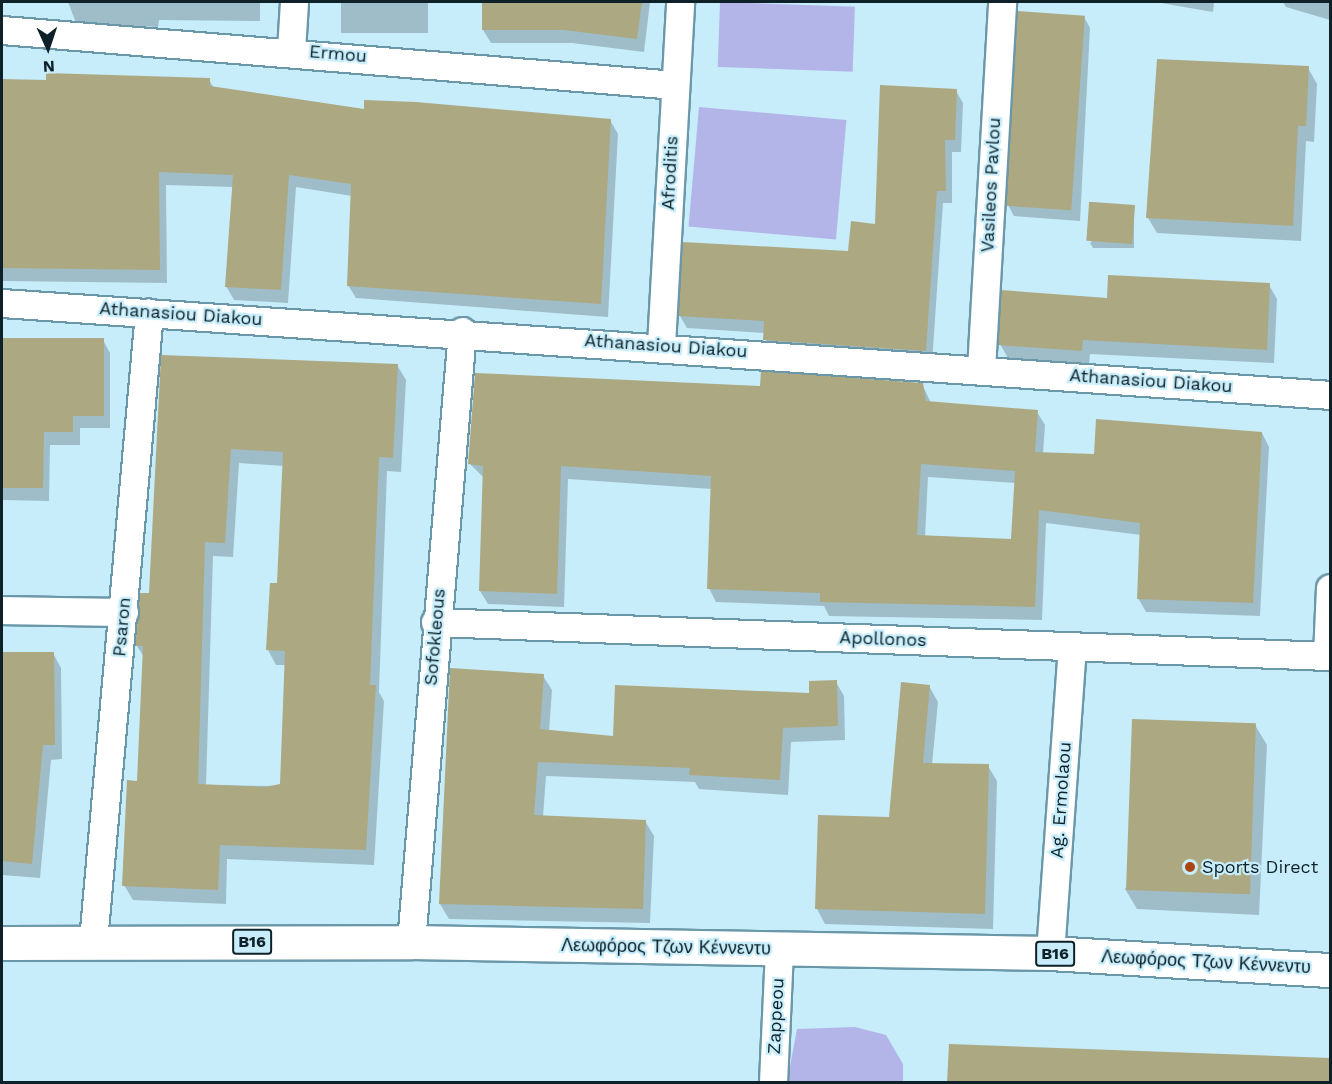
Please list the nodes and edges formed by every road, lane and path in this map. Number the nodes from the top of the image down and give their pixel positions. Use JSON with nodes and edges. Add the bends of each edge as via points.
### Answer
{"nodes":[{"id":1,"x":294,"y":2,"type":"edge"},
{"id":2,"x":680,"y":2,"type":"edge"},
{"id":3,"x":1002,"y":2,"type":"edge"},
{"id":4,"x":2,"y":30,"type":"edge"},
{"id":5,"x":291,"y":50,"type":"junction"},
{"id":6,"x":675,"y":85,"type":"junction"},
{"id":7,"x":2,"y":303,"type":"edge"},
{"id":8,"x":149,"y":312,"type":"junction"},
{"id":9,"x":462,"y":331,"type":"junction"},
{"id":10,"x":661,"y":345,"type":"junction"},
{"id":11,"x":981,"y":369,"type":"junction"},
{"id":12,"x":1330,"y":395,"type":"edge"},
{"id":13,"x":1330,"y":588,"type":"edge"},
{"id":14,"x":2,"y":610,"type":"edge"},
{"id":15,"x":124,"y":612,"type":"junction"},
{"id":16,"x":435,"y":622,"type":"junction"},
{"id":17,"x":1072,"y":647,"type":"junction"},
{"id":18,"x":1329,"y":656,"type":"edge"},
{"id":19,"x":93,"y":941,"type":"junction"},
{"id":20,"x":411,"y":942,"type":"junction"},
{"id":21,"x":2,"y":943,"type":"edge"},
{"id":22,"x":779,"y":949,"type":"junction"},
{"id":23,"x":1050,"y":953,"type":"junction"},
{"id":24,"x":1330,"y":970,"type":"edge"},
{"id":25,"x":773,"y":1083,"type":"edge"}],
"edges":[{"from":1,"to":5,"type":"street"},
{"from":2,"to":6,"type":"street","name":"Afroditis"},
{"from":3,"to":11,"type":"street","name":"Vasileos Pavlou"},
{"from":4,"to":5,"type":"street","name":"Ermou"},
{"from":5,"to":6,"type":"street","name":"Ermou"},
{"from":6,"to":10,"type":"street","name":"Afroditis"},
{"from":7,"to":8,"type":"street","name":"Athanasiou Diakou"},
{"from":8,"to":9,"type":"street","name":"Athanasiou Diakou"},
{"from":8,"to":15,"type":"street","name":"Psaron"},
{"from":9,"to":10,"type":"street","name":"Athanasiou Diakou"},
{"from":9,"to":16,"type":"street","name":"Sofokleous"},
{"from":10,"to":11,"type":"street","name":"Athanasiou Diakou"},
{"from":11,"to":12,"type":"street","name":"Athanasiou Diakou"},
{"from":13,"to":18,"type":"street"},
{"from":14,"to":15,"type":"street"},
{"from":15,"to":19,"type":"street","name":"Psaron"},
{"from":16,"to":17,"type":"street","name":"Apollonos"},
{"from":16,"to":20,"type":"street","name":"Sofokleous"},
{"from":17,"to":18,"type":"street","name":"Apollonos"},
{"from":17,"to":23,"type":"street","name":"Ag. Ermolaou"},
{"from":19,"to":20,"type":"main road","name":"Λεωφόρος Τζων Κέννεντυ","number":"B16"},
{"from":19,"to":21,"type":"main road","name":"Λεωφόρος Τζων Κέννεντυ","number":"B16"},
{"from":20,"to":22,"type":"main road","name":"Λεωφόρος Τζων Κέννεντυ","number":"B16"},
{"from":22,"to":23,"type":"main road","name":"Λεωφόρος Τζων Κέννεντυ","number":"B16"},
{"from":22,"to":25,"type":"street","name":"Zappeou"},
{"from":23,"to":24,"type":"main road","name":"Λεωφόρος Τζων Κέννεντυ","number":"B16"}]}
